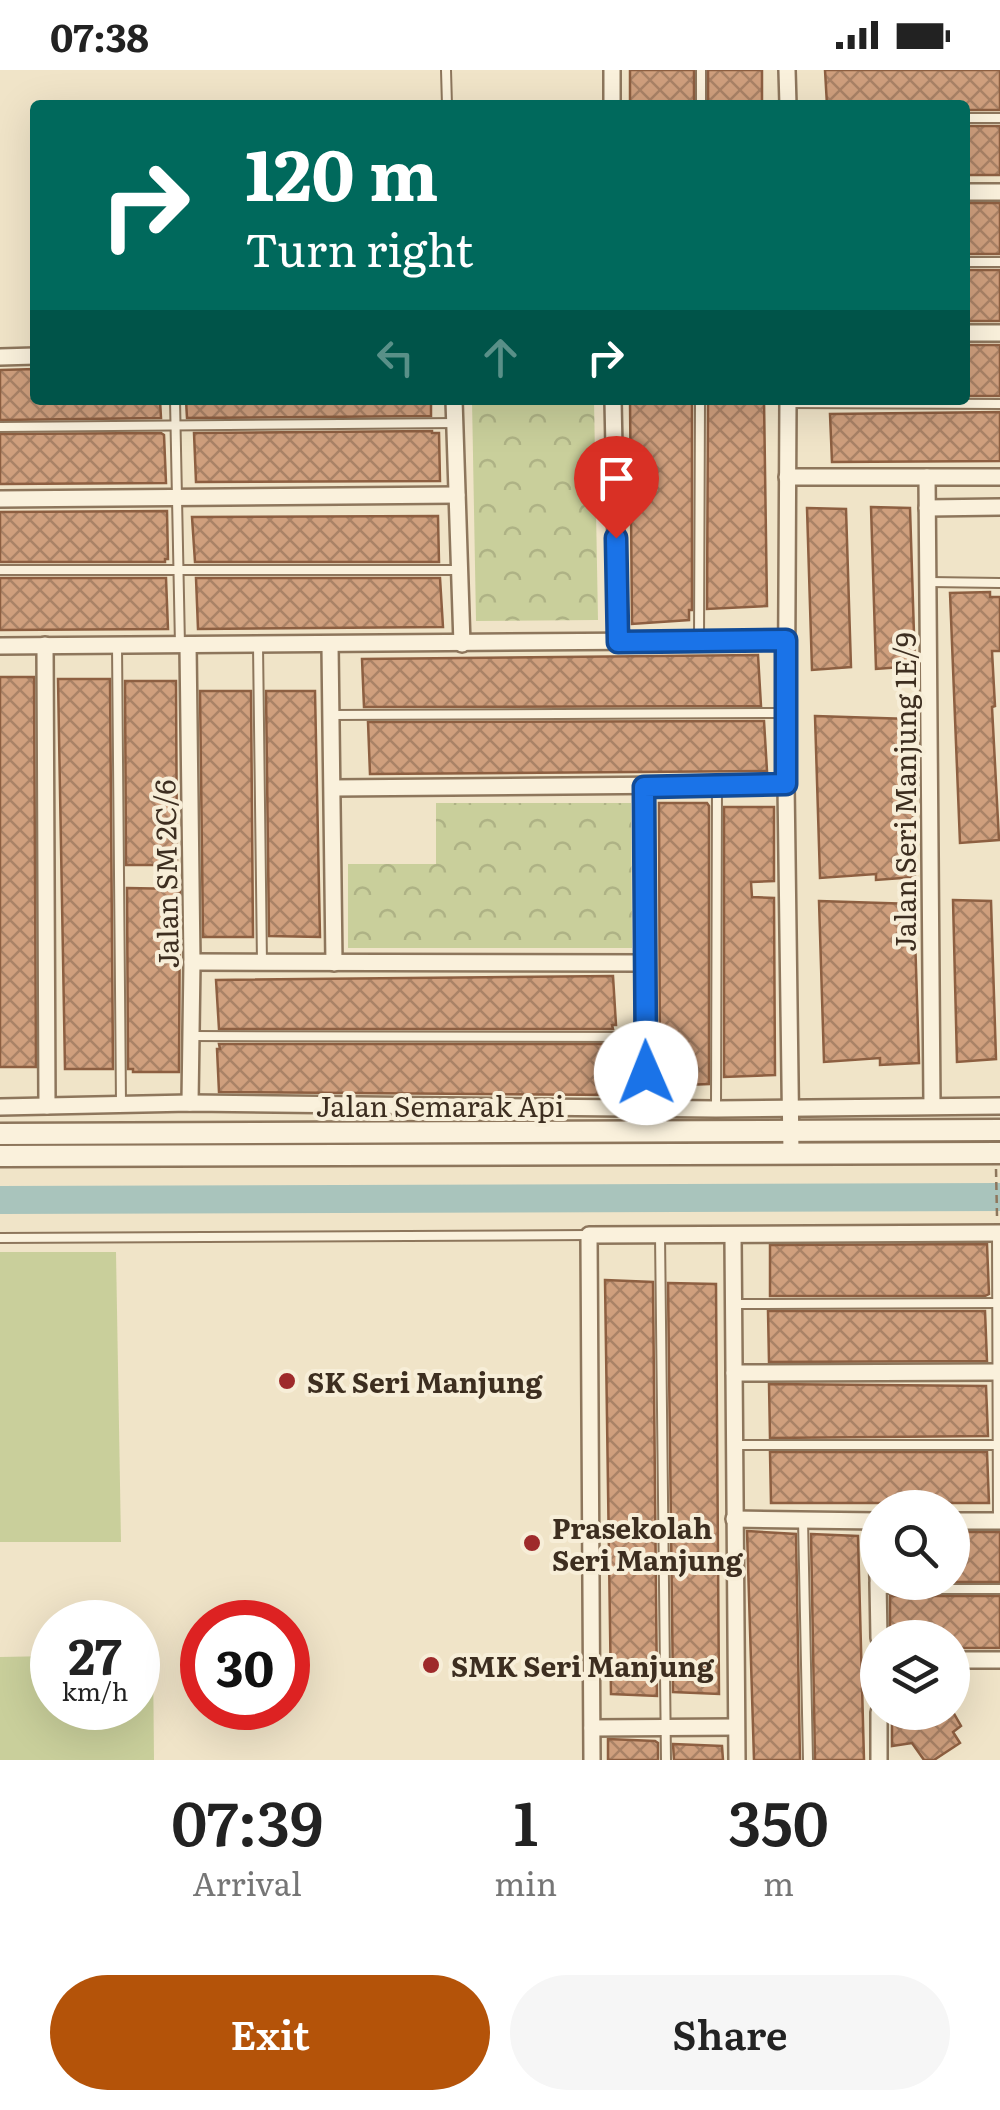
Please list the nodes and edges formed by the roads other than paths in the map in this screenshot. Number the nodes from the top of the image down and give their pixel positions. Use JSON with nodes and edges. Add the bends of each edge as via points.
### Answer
{"nodes":[{"id":1,"x":446,"y":70,"type":"edge"},
{"id":2,"x":612,"y":70,"type":"edge"},
{"id":3,"x":701,"y":70,"type":"edge"},
{"id":4,"x":787,"y":70,"type":"edge"},
{"id":5,"x":448,"y":100,"type":"edge"},
{"id":6,"x":612,"y":100,"type":"edge"},
{"id":7,"x":701,"y":100,"type":"edge"},
{"id":8,"x":788,"y":100,"type":"edge"},
{"id":9,"x":970,"y":118,"type":"edge"},
{"id":10,"x":1000,"y":118,"type":"edge"},
{"id":11,"x":970,"y":192,"type":"edge"},
{"id":12,"x":1000,"y":192,"type":"edge"},
{"id":13,"x":970,"y":262,"type":"edge"},
{"id":14,"x":1000,"y":262,"type":"edge"},
{"id":15,"x":1000,"y":333,"type":"edge"},
{"id":16,"x":970,"y":334,"type":"edge"},
{"id":17,"x":0,"y":356,"type":"edge"},
{"id":18,"x":30,"y":356,"type":"edge"},
{"id":19,"x":970,"y":404,"type":"edge"},
{"id":20,"x":1000,"y":404,"type":"edge"},
{"id":21,"x":175,"y":405,"type":"edge"},
{"id":22,"x":454,"y":405,"type":"edge"},
{"id":23,"x":612,"y":405,"type":"edge"},
{"id":24,"x":700,"y":405,"type":"edge"},
{"id":25,"x":788,"y":405,"type":"edge"},
{"id":26,"x":456,"y":423,"type":"junction"},
{"id":27,"x":176,"y":425,"type":"junction"},
{"id":28,"x":0,"y":427,"type":"edge"},
{"id":29,"x":787,"y":477,"type":"junction"},
{"id":30,"x":927,"y":477,"type":"junction"},
{"id":31,"x":1000,"y":477,"type":"edge"},
{"id":32,"x":457,"y":494,"type":"junction"},
{"id":33,"x":177,"y":497,"type":"junction"},
{"id":34,"x":0,"y":499,"type":"edge"},
{"id":35,"x":1000,"y":507,"type":"edge"},
{"id":36,"x":927,"y":508,"type":"junction"},
{"id":37,"x":0,"y":570,"type":"edge"},
{"id":38,"x":178,"y":570,"type":"junction"},
{"id":39,"x":460,"y":570,"type":"junction"},
{"id":40,"x":928,"y":582,"type":"junction"},
{"id":41,"x":1000,"y":583,"type":"edge"},
{"id":42,"x":786,"y":640,"type":"junction"},
{"id":43,"x":699,"y":641,"type":"junction"},
{"id":44,"x":618,"y":642,"type":"junction"},
{"id":45,"x":462,"y":644,"type":"junction"},
{"id":46,"x":45,"y":645,"type":"junction"},
{"id":47,"x":116,"y":645,"type":"junction"},
{"id":48,"x":184,"y":645,"type":"junction"},
{"id":49,"x":258,"y":645,"type":"junction"},
{"id":50,"x":330,"y":645,"type":"junction"},
{"id":51,"x":0,"y":646,"type":"edge"},
{"id":52,"x":786,"y":712,"type":"junction"},
{"id":53,"x":331,"y":715,"type":"junction"},
{"id":54,"x":786,"y":784,"type":"junction"},
{"id":55,"x":717,"y":786,"type":"junction"},
{"id":56,"x":644,"y":787,"type":"junction"},
{"id":57,"x":333,"y":788,"type":"junction"},
{"id":58,"x":192,"y":962,"type":"junction"},
{"id":59,"x":262,"y":963,"type":"junction"},
{"id":60,"x":334,"y":963,"type":"junction"},
{"id":61,"x":646,"y":964,"type":"junction"},
{"id":62,"x":191,"y":1036,"type":"junction"},
{"id":63,"x":646,"y":1037,"type":"junction"},
{"id":64,"x":190,"y":1103,"type":"junction"},
{"id":65,"x":120,"y":1104,"type":"junction"},
{"id":66,"x":47,"y":1106,"type":"junction"},
{"id":67,"x":932,"y":1106,"type":"junction"},
{"id":68,"x":1000,"y":1106,"type":"edge"},
{"id":69,"x":0,"y":1107,"type":"edge"},
{"id":70,"x":792,"y":1108,"type":"junction"},
{"id":71,"x":647,"y":1109,"type":"junction"},
{"id":72,"x":716,"y":1109,"type":"junction"},
{"id":73,"x":792,"y":1130,"type":"junction"},
{"id":74,"x":1000,"y":1130,"type":"edge"},
{"id":75,"x":0,"y":1134,"type":"edge"},
{"id":76,"x":792,"y":1153,"type":"junction"},
{"id":77,"x":1000,"y":1154,"type":"edge"},
{"id":78,"x":0,"y":1156,"type":"edge"},
{"id":79,"x":998,"y":1233,"type":"edge"},
{"id":80,"x":590,"y":1235,"type":"junction"},
{"id":81,"x":660,"y":1235,"type":"junction"},
{"id":82,"x":732,"y":1236,"type":"junction"},
{"id":83,"x":0,"y":1238,"type":"edge"},
{"id":84,"x":998,"y":1303,"type":"edge"},
{"id":85,"x":733,"y":1304,"type":"junction"},
{"id":86,"x":998,"y":1372,"type":"edge"},
{"id":87,"x":734,"y":1373,"type":"junction"},
{"id":88,"x":734,"y":1445,"type":"junction"},
{"id":89,"x":999,"y":1445,"type":"edge"},
{"id":90,"x":734,"y":1519,"type":"junction"},
{"id":91,"x":803,"y":1520,"type":"junction"},
{"id":92,"x":860,"y":1521,"type":"edge"},
{"id":93,"x":970,"y":1521,"type":"edge"},
{"id":94,"x":999,"y":1521,"type":"edge"},
{"id":95,"x":970,"y":1588,"type":"edge"},
{"id":96,"x":1000,"y":1589,"type":"edge"},
{"id":97,"x":970,"y":1660,"type":"edge"},
{"id":98,"x":1000,"y":1660,"type":"edge"},
{"id":99,"x":736,"y":1727,"type":"junction"},
{"id":100,"x":592,"y":1728,"type":"junction"},
{"id":101,"x":666,"y":1728,"type":"junction"},
{"id":102,"x":879,"y":1730,"type":"edge"},
{"id":103,"x":592,"y":1760,"type":"edge"},
{"id":104,"x":666,"y":1760,"type":"edge"},
{"id":105,"x":737,"y":1760,"type":"edge"},
{"id":106,"x":808,"y":1760,"type":"edge"},
{"id":107,"x":880,"y":1760,"type":"edge"}],
"edges":[{"from":1,"to":5,"type":"lane"},
{"from":2,"to":6,"type":"street"},
{"from":3,"to":7,"type":"lane"},
{"from":4,"to":8,"type":"street"},
{"from":9,"to":10,"type":"lane"},
{"from":11,"to":12,"type":"street"},
{"from":13,"to":14,"type":"lane"},
{"from":15,"to":16,"type":"street"},
{"from":17,"to":18,"type":"street"},
{"from":19,"to":20,"type":"lane"},
{"from":21,"to":27,"type":"lane"},
{"from":22,"to":26,"type":"street"},
{"from":23,"to":44,"type":"street"},
{"from":24,"to":43,"type":"lane"},
{"from":25,"to":29,"type":"street"},
{"from":26,"to":27,"type":"lane"},
{"from":26,"to":32,"type":"street"},
{"from":27,"to":28,"type":"lane"},
{"from":27,"to":33,"type":"lane"},
{"from":29,"to":30,"type":"street"},
{"from":29,"to":42,"type":"street"},
{"from":30,"to":31,"type":"street"},
{"from":30,"to":36,"type":"street","name":"Jalan Seri Manjung 1E/9"},
{"from":32,"to":33,"type":"street"},
{"from":32,"to":39,"type":"street"},
{"from":33,"to":34,"type":"street"},
{"from":33,"to":38,"type":"lane"},
{"from":35,"to":36,"type":"street"},
{"from":36,"to":40,"type":"street","name":"Jalan Seri Manjung 1E/9"},
{"from":37,"to":38,"type":"lane"},
{"from":38,"to":39,"type":"lane"},
{"from":38,"to":48,"type":"lane"},
{"from":39,"to":45,"type":"street"},
{"from":40,"to":41,"type":"lane"},
{"from":40,"to":67,"type":"street","name":"Jalan Seri Manjung 1E/9"},
{"from":42,"to":43,"type":"street"},
{"from":42,"to":52,"type":"street"},
{"from":43,"to":44,"type":"street"},
{"from":44,"to":45,"type":"street"},
{"from":45,"to":50,"type":"street"},
{"from":46,"to":47,"type":"street"},
{"from":46,"to":51,"type":"street"},
{"from":46,"to":66,"type":"street"},
{"from":47,"to":48,"type":"street"},
{"from":47,"to":65,"type":"lane"},
{"from":48,"to":49,"type":"street"},
{"from":48,"to":58,"type":"street","name":"Jalan SM 2C/6"},
{"from":49,"to":50,"type":"street"},
{"from":49,"to":59,"type":"lane"},
{"from":50,"to":53,"type":"street"},
{"from":52,"to":53,"type":"lane"},
{"from":52,"to":54,"type":"street"},
{"from":53,"to":57,"type":"street"},
{"from":54,"to":55,"type":"street"},
{"from":54,"to":70,"type":"street"},
{"from":55,"to":56,"type":"street"},
{"from":55,"to":72,"type":"lane"},
{"from":56,"to":57,"type":"street"},
{"from":56,"to":61,"type":"street"},
{"from":57,"to":60,"type":"street"},
{"from":58,"to":59,"type":"street"},
{"from":58,"to":62,"type":"street","name":"Jalan SM 2C/6"},
{"from":59,"to":60,"type":"street"},
{"from":60,"to":61,"type":"street"},
{"from":61,"to":63,"type":"street"},
{"from":62,"to":63,"type":"lane"},
{"from":62,"to":64,"type":"street","name":"Jalan SM 2C/6"},
{"from":63,"to":71,"type":"street"},
{"from":64,"to":65,"type":"street"},
{"from":64,"to":71,"type":"street"},
{"from":65,"to":66,"type":"street"},
{"from":66,"to":69,"type":"street"},
{"from":67,"to":68,"type":"street"},
{"from":67,"to":70,"type":"street"},
{"from":70,"to":72,"type":"street"},
{"from":70,"to":73,"type":"street"},
{"from":71,"to":72,"type":"street"},
{"from":73,"to":74,"type":"street","name":"Jalan Semarak Api"},
{"from":73,"to":75,"type":"street","name":"Jalan Semarak Api"},
{"from":73,"to":76,"type":"street"},
{"from":76,"to":77,"type":"street","name":"Jalan Semarak Api"},
{"from":76,"to":78,"type":"street","name":"Jalan Semarak Api"},
{"from":79,"to":82,"type":"street"},
{"from":79,"to":84,"type":"lane"},
{"from":80,"to":81,"type":"street"},
{"from":80,"to":83,"type":"lane"},
{"from":80,"to":100,"type":"street"},
{"from":81,"to":82,"type":"street"},
{"from":81,"to":101,"type":"lane"},
{"from":82,"to":85,"type":"street"},
{"from":84,"to":85,"type":"lane"},
{"from":84,"to":86,"type":"lane"},
{"from":85,"to":87,"type":"street"},
{"from":86,"to":87,"type":"street"},
{"from":86,"to":89,"type":"lane"},
{"from":87,"to":88,"type":"street"},
{"from":88,"to":89,"type":"lane"},
{"from":88,"to":90,"type":"street"},
{"from":89,"to":94,"type":"lane"},
{"from":90,"to":91,"type":"street"},
{"from":90,"to":99,"type":"street"},
{"from":91,"to":92,"type":"street"},
{"from":91,"to":106,"type":"lane"},
{"from":93,"to":94,"type":"street"},
{"from":95,"to":96,"type":"lane"},
{"from":97,"to":98,"type":"street"},
{"from":99,"to":101,"type":"street"},
{"from":99,"to":105,"type":"street"},
{"from":100,"to":101,"type":"street"},
{"from":100,"to":103,"type":"street"},
{"from":101,"to":104,"type":"lane"},
{"from":102,"to":107,"type":"street"}]}
